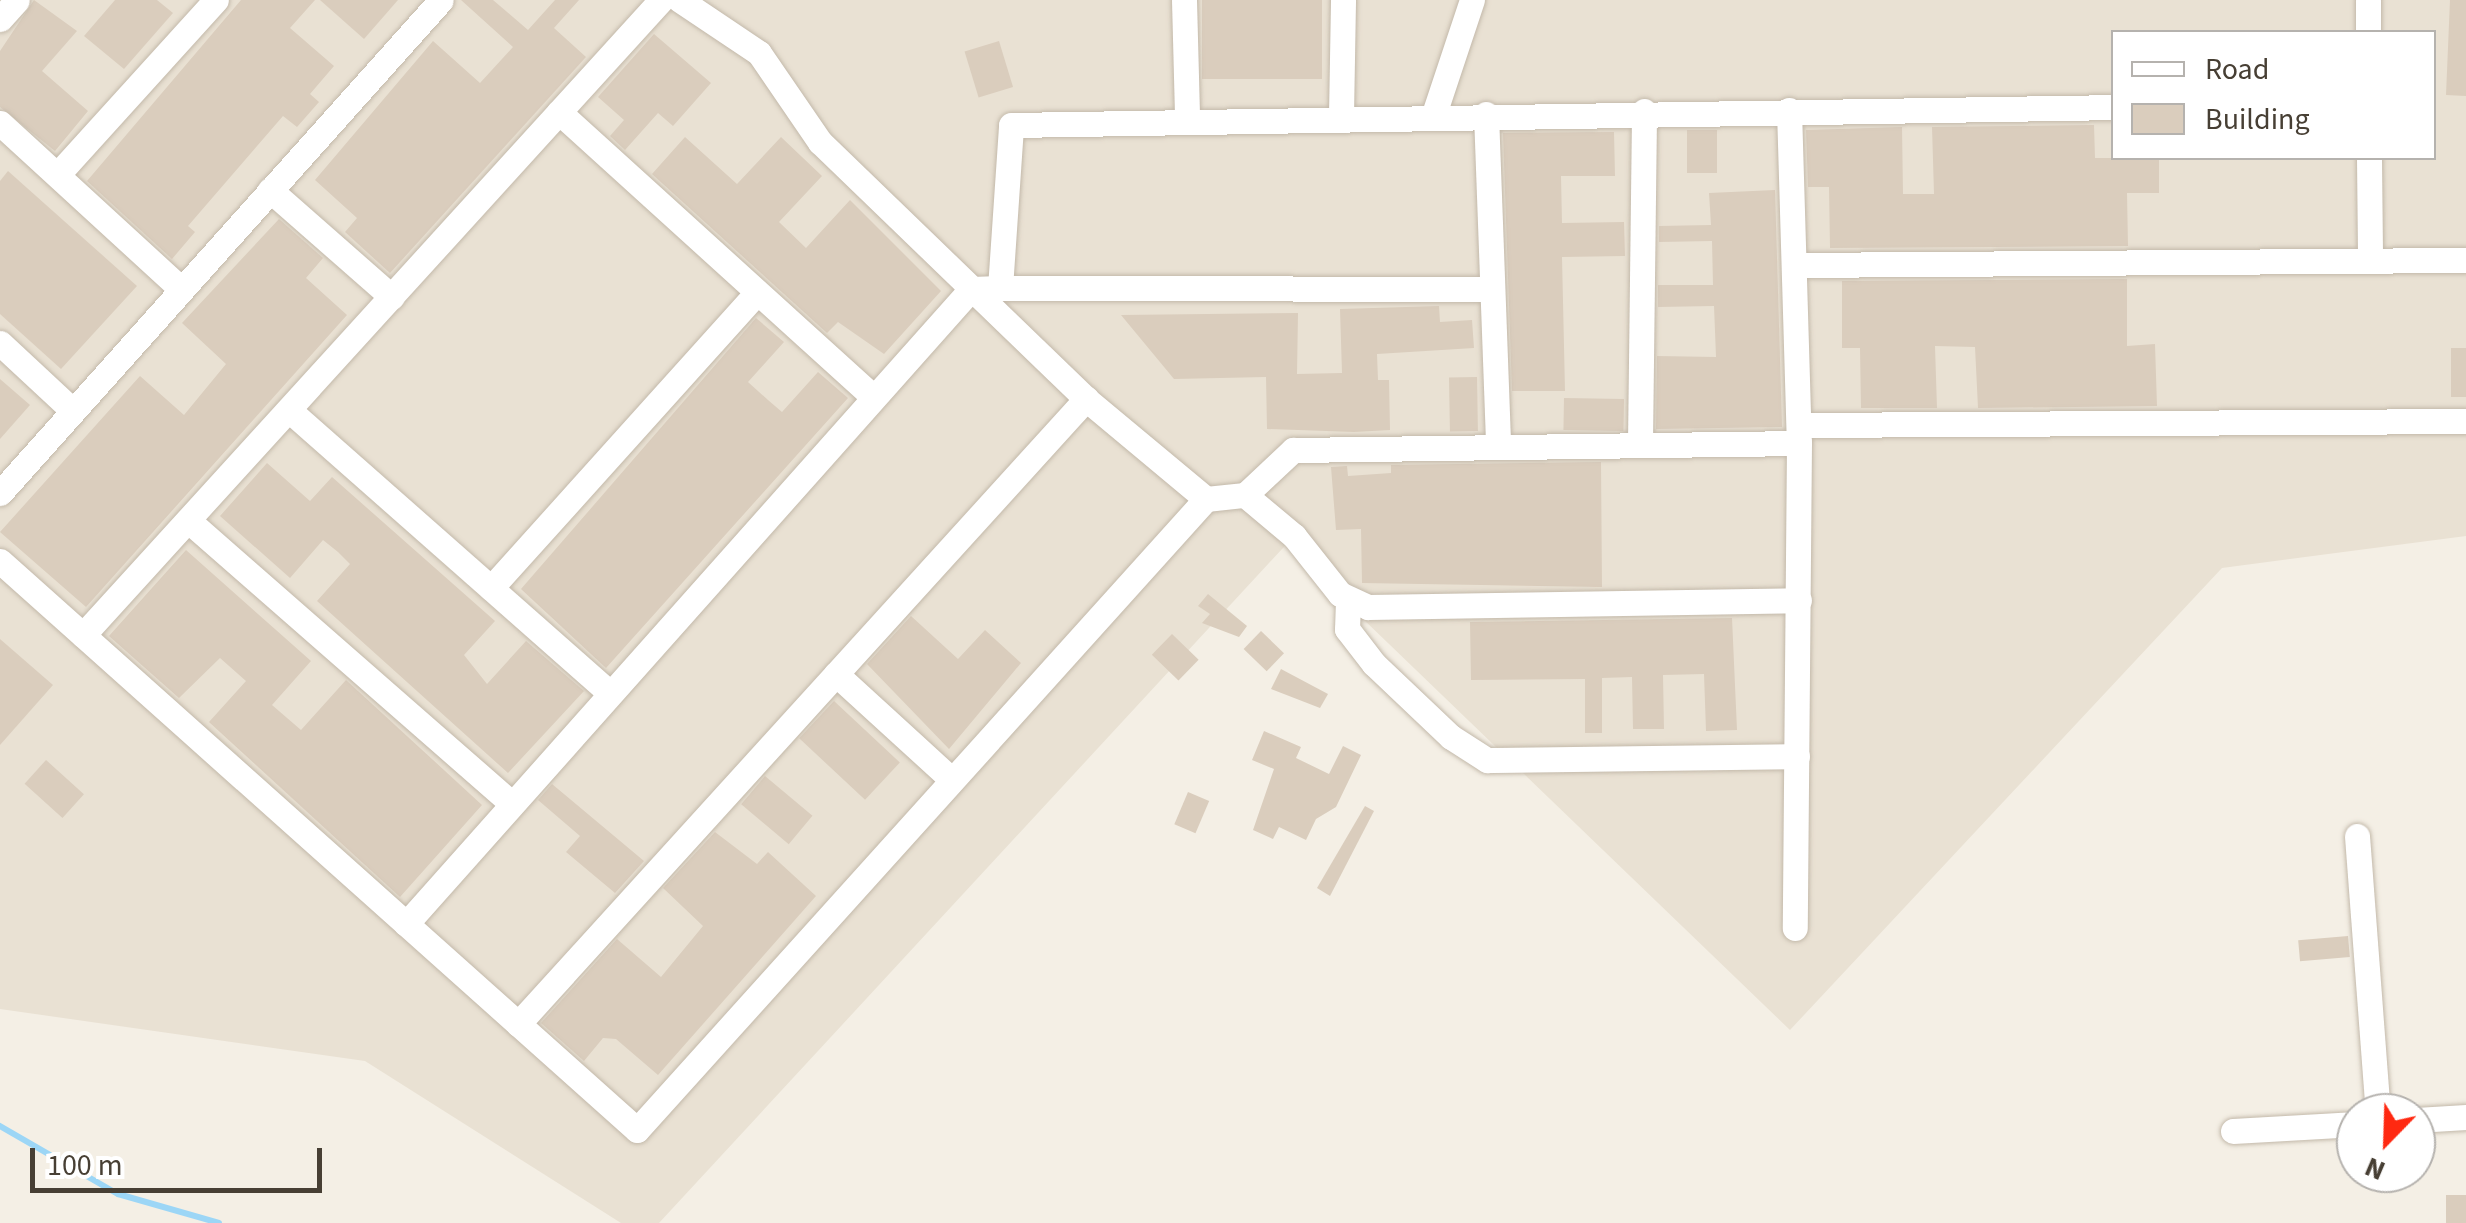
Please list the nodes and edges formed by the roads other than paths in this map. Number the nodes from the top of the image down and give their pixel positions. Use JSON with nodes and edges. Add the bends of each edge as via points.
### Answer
{"nodes":[{"id":1,"x":16,"y":0,"type":"edge"},
{"id":2,"x":216,"y":0,"type":"edge"},
{"id":3,"x":441,"y":0,"type":"edge"},
{"id":4,"x":661,"y":0,"type":"edge"},
{"id":5,"x":680,"y":0,"type":"edge"},
{"id":6,"x":1184,"y":0,"type":"edge"},
{"id":7,"x":1342,"y":0,"type":"edge"},
{"id":8,"x":1472,"y":0,"type":"edge"},
{"id":9,"x":2368,"y":0,"type":"edge"},
{"id":10,"x":0,"y":19,"type":"edge"},
{"id":11,"x":2368,"y":30,"type":"edge"},
{"id":12,"x":2111,"y":108,"type":"edge"},
{"id":13,"x":1789,"y":110,"type":"junction"},
{"id":14,"x":1644,"y":111,"type":"junction"},
{"id":15,"x":559,"y":112,"type":"junction"},
{"id":16,"x":1434,"y":114,"type":"junction"},
{"id":17,"x":1486,"y":114,"type":"junction"},
{"id":18,"x":1341,"y":116,"type":"junction"},
{"id":19,"x":1187,"y":118,"type":"junction"},
{"id":20,"x":0,"y":123,"type":"edge"},
{"id":21,"x":2369,"y":160,"type":"edge"},
{"id":22,"x":58,"y":174,"type":"junction"},
{"id":23,"x":270,"y":190,"type":"junction"},
{"id":24,"x":2466,"y":260,"type":"edge"},
{"id":25,"x":2370,"y":261,"type":"junction"},
{"id":26,"x":1794,"y":265,"type":"junction"},
{"id":27,"x":181,"y":288,"type":"junction"},
{"id":28,"x":1000,"y":288,"type":"junction"},
{"id":29,"x":1489,"y":288,"type":"junction"},
{"id":30,"x":971,"y":289,"type":"junction"},
{"id":31,"x":757,"y":293,"type":"junction"},
{"id":32,"x":392,"y":297,"type":"junction"},
{"id":33,"x":0,"y":343,"type":"edge"},
{"id":34,"x":873,"y":397,"type":"junction"},
{"id":35,"x":1086,"y":399,"type":"junction"},
{"id":36,"x":71,"y":408,"type":"junction"},
{"id":37,"x":290,"y":411,"type":"junction"},
{"id":38,"x":2466,"y":421,"type":"edge"},
{"id":39,"x":1799,"y":434,"type":"junction"},
{"id":40,"x":1498,"y":442,"type":"junction"},
{"id":41,"x":1640,"y":443,"type":"junction"},
{"id":42,"x":0,"y":492,"type":"edge"},
{"id":43,"x":1246,"y":496,"type":"junction"},
{"id":44,"x":1206,"y":499,"type":"junction"},
{"id":45,"x":190,"y":522,"type":"junction"},
{"id":46,"x":0,"y":561,"type":"edge"},
{"id":47,"x":491,"y":588,"type":"junction"},
{"id":48,"x":1348,"y":600,"type":"junction"},
{"id":49,"x":1799,"y":600,"type":"junction"},
{"id":50,"x":83,"y":635,"type":"junction"},
{"id":51,"x":836,"y":674,"type":"junction"},
{"id":52,"x":609,"y":692,"type":"junction"},
{"id":53,"x":1797,"y":756,"type":"junction"},
{"id":54,"x":952,"y":780,"type":"junction"},
{"id":55,"x":510,"y":802,"type":"junction"},
{"id":56,"x":2357,"y":836,"type":"dead end"},
{"id":57,"x":406,"y":924,"type":"junction"},
{"id":58,"x":1796,"y":928,"type":"dead end"},
{"id":59,"x":518,"y":1024,"type":"junction"},
{"id":60,"x":2376,"y":1093,"type":"edge"},
{"id":61,"x":2466,"y":1116,"type":"edge"},
{"id":62,"x":2436,"y":1118,"type":"edge"},
{"id":63,"x":2336,"y":1125,"type":"edge"},
{"id":64,"x":2232,"y":1132,"type":"dead end"}],
"edges":[{"from":1,"to":10,"type":"street"},
{"from":2,"to":22,"type":"street"},
{"from":3,"to":23,"type":"street"},
{"from":4,"to":15,"type":"street"},
{"from":5,"to":30,"type":"street","via":[[759,53],[820,142]]},
{"from":6,"to":19,"type":"street"},
{"from":7,"to":18,"type":"street"},
{"from":8,"to":16,"type":"street"},
{"from":9,"to":11,"type":"street"},
{"from":12,"to":13,"type":"street"},
{"from":13,"to":14,"type":"street"},
{"from":13,"to":26,"type":"street"},
{"from":14,"to":17,"type":"street"},
{"from":14,"to":41,"type":"street"},
{"from":15,"to":31,"type":"street"},
{"from":15,"to":32,"type":"street"},
{"from":16,"to":17,"type":"street"},
{"from":16,"to":18,"type":"street"},
{"from":17,"to":29,"type":"street"},
{"from":18,"to":19,"type":"street"},
{"from":19,"to":28,"type":"street","via":[[1011,125]]},
{"from":20,"to":22,"type":"street"},
{"from":21,"to":25,"type":"street"},
{"from":22,"to":27,"type":"street"},
{"from":23,"to":27,"type":"street"},
{"from":23,"to":32,"type":"street"},
{"from":24,"to":25,"type":"street"},
{"from":25,"to":26,"type":"street"},
{"from":26,"to":39,"type":"street"},
{"from":27,"to":36,"type":"street"},
{"from":28,"to":29,"type":"street"},
{"from":28,"to":30,"type":"street"},
{"from":29,"to":40,"type":"street"},
{"from":30,"to":34,"type":"street"},
{"from":30,"to":35,"type":"street"},
{"from":31,"to":34,"type":"street"},
{"from":31,"to":47,"type":"street"},
{"from":32,"to":37,"type":"street"},
{"from":33,"to":36,"type":"street"},
{"from":34,"to":52,"type":"street"},
{"from":35,"to":44,"type":"street"},
{"from":35,"to":51,"type":"street"},
{"from":36,"to":42,"type":"street"},
{"from":37,"to":45,"type":"street"},
{"from":37,"to":47,"type":"street"},
{"from":38,"to":39,"type":"street"},
{"from":39,"to":41,"type":"street"},
{"from":39,"to":49,"type":"street"},
{"from":40,"to":41,"type":"street"},
{"from":40,"to":43,"type":"street","via":[[1292,450]]},
{"from":43,"to":44,"type":"street"},
{"from":43,"to":48,"type":"street","via":[[1278,519]]},
{"from":44,"to":54,"type":"street"},
{"from":45,"to":50,"type":"street"},
{"from":45,"to":55,"type":"street"},
{"from":46,"to":50,"type":"street"},
{"from":47,"to":52,"type":"street"},
{"from":48,"to":49,"type":"street","via":[[1368,607]]},
{"from":48,"to":53,"type":"street","via":[[1347,629],[1374,664],[1451,738],[1487,760]]},
{"from":49,"to":53,"type":"street"},
{"from":50,"to":57,"type":"street"},
{"from":51,"to":54,"type":"street"},
{"from":51,"to":59,"type":"street"},
{"from":52,"to":55,"type":"street"},
{"from":53,"to":58,"type":"street"},
{"from":54,"to":59,"type":"street","via":[[637,1130]]},
{"from":55,"to":57,"type":"street"},
{"from":56,"to":60,"type":"street"},
{"from":57,"to":59,"type":"street"},
{"from":61,"to":62,"type":"street"},
{"from":63,"to":64,"type":"street"}]}
